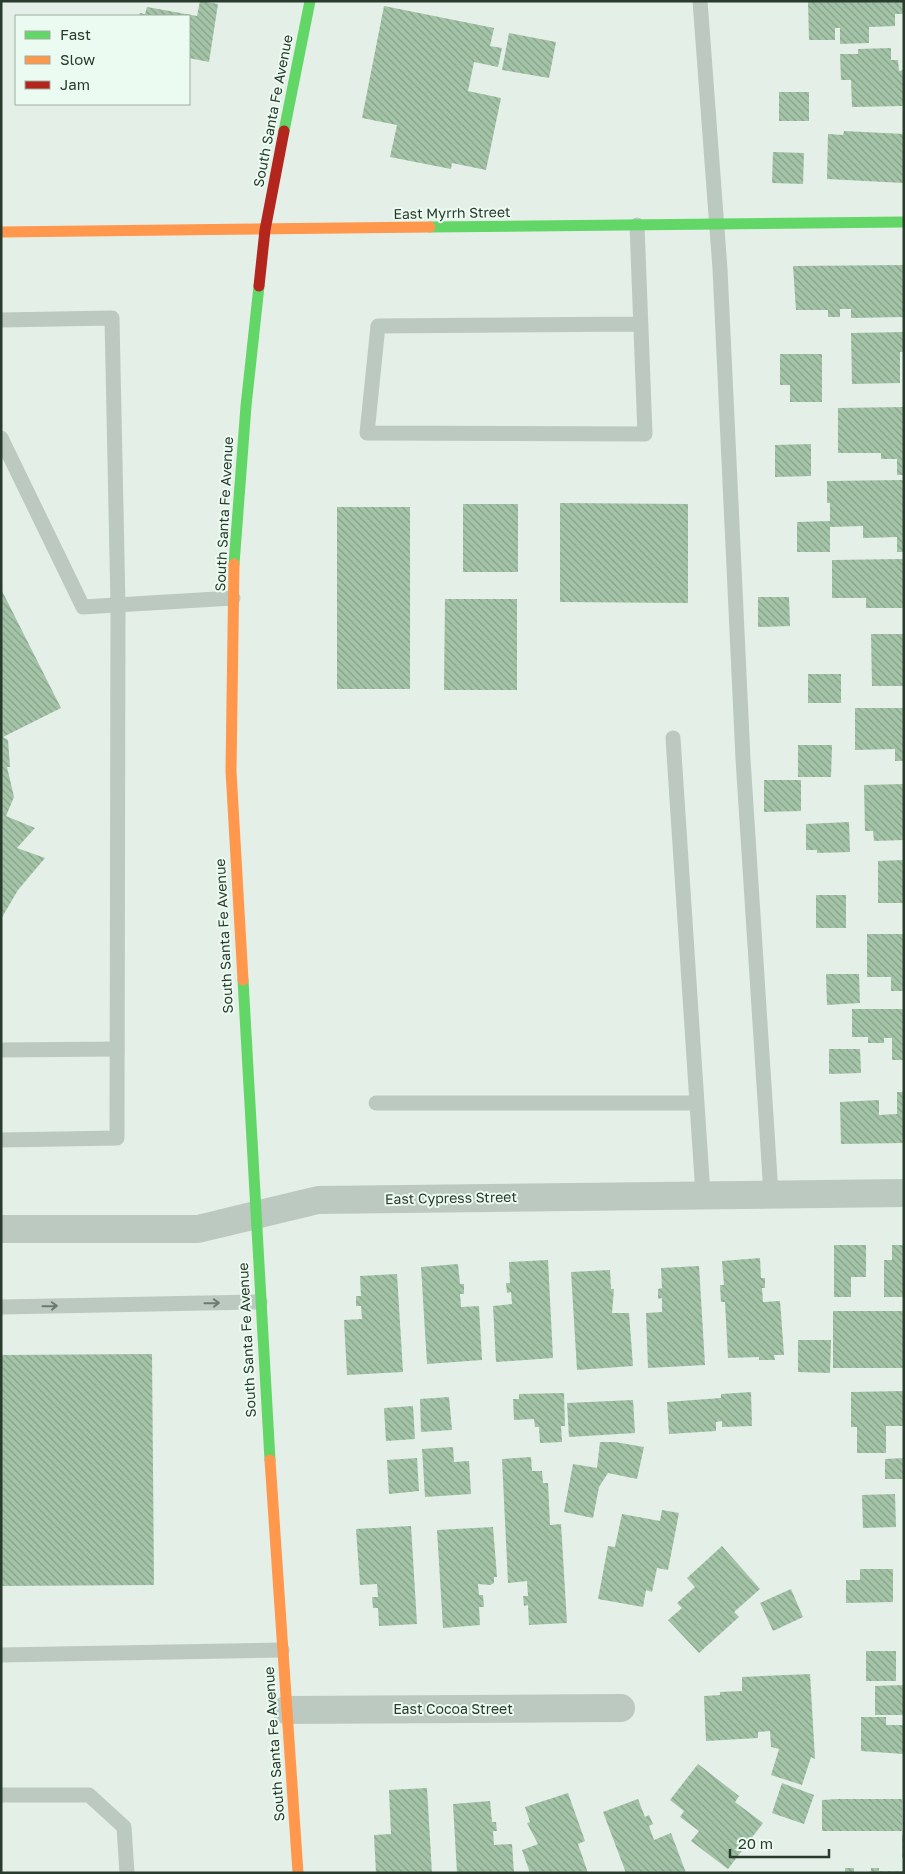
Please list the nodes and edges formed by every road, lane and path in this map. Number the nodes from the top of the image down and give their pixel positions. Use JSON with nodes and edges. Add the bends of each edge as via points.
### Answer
{"nodes":[{"id":1,"x":310,"y":1,"type":"edge"},
{"id":2,"x":700,"y":1,"type":"edge"},
{"id":3,"x":904,"y":222,"type":"edge"},
{"id":4,"x":637,"y":225,"type":"junction"},
{"id":5,"x":716,"y":225,"type":"junction"},
{"id":6,"x":264,"y":230,"type":"junction"},
{"id":7,"x":1,"y":232,"type":"edge"},
{"id":8,"x":1,"y":320,"type":"edge"},
{"id":9,"x":641,"y":324,"type":"junction"},
{"id":10,"x":1,"y":438,"type":"edge"},
{"id":11,"x":234,"y":598,"type":"junction"},
{"id":12,"x":118,"y":605,"type":"junction"},
{"id":13,"x":673,"y":738,"type":"dead end"},
{"id":14,"x":117,"y":1049,"type":"junction"},
{"id":15,"x":1,"y":1050,"type":"edge"},
{"id":16,"x":376,"y":1103,"type":"dead end"},
{"id":17,"x":696,"y":1103,"type":"junction"},
{"id":18,"x":1,"y":1140,"type":"edge"},
{"id":19,"x":904,"y":1193,"type":"edge"},
{"id":20,"x":771,"y":1194,"type":"junction"},
{"id":21,"x":703,"y":1195,"type":"junction"},
{"id":22,"x":255,"y":1215,"type":"junction"},
{"id":23,"x":1,"y":1229,"type":"edge"},
{"id":24,"x":260,"y":1302,"type":"junction"},
{"id":25,"x":1,"y":1307,"type":"edge"},
{"id":26,"x":282,"y":1650,"type":"junction"},
{"id":27,"x":1,"y":1655,"type":"edge"},
{"id":28,"x":621,"y":1708,"type":"dead end"},
{"id":29,"x":286,"y":1710,"type":"junction"},
{"id":30,"x":1,"y":1795,"type":"edge"},
{"id":31,"x":127,"y":1873,"type":"edge"},
{"id":32,"x":298,"y":1873,"type":"edge"}],
"edges":[{"from":1,"to":6,"type":"main road","name":"South Santa Fe Avenue"},
{"from":2,"to":5,"type":"lane"},
{"from":3,"to":5,"type":"main road","name":"East Myrrh Street"},
{"from":4,"to":5,"type":"main road","name":"East Myrrh Street"},
{"from":4,"to":6,"type":"main road","name":"East Myrrh Street"},
{"from":4,"to":9,"type":"lane"},
{"from":5,"to":20,"type":"lane","via":[[743,759]]},
{"from":6,"to":7,"type":"main road","name":"East Myrrh Street"},
{"from":6,"to":11,"type":"main road","name":"South Santa Fe Avenue","via":[[234,545]]},
{"from":8,"to":12,"type":"lane","via":[[112,318]]},
{"from":9,"to":9,"type":"lane","via":[[645,434],[368,432],[378,326]]},
{"from":10,"to":12,"type":"lane","via":[[83,607]]},
{"from":11,"to":12,"type":"lane"},
{"from":11,"to":22,"type":"main road","name":"South Santa Fe Avenue","via":[[231,771]]},
{"from":12,"to":14,"type":"lane"},
{"from":13,"to":17,"type":"lane"},
{"from":14,"to":15,"type":"lane"},
{"from":14,"to":18,"type":"lane","via":[[117,1138]]},
{"from":16,"to":17,"type":"lane"},
{"from":17,"to":21,"type":"lane"},
{"from":19,"to":20,"type":"street","name":"East Cypress Street"},
{"from":20,"to":21,"type":"street","name":"East Cypress Street"},
{"from":21,"to":22,"type":"street","name":"East Cypress Street","via":[[318,1200]]},
{"from":22,"to":23,"type":"street","name":"East Cypress Street","via":[[198,1229]]},
{"from":22,"to":24,"type":"main road","name":"South Santa Fe Avenue"},
{"from":25,"to":24,"type":"lane","one_way":true},
{"from":24,"to":26,"type":"main road","name":"South Santa Fe Avenue"},
{"from":26,"to":27,"type":"lane"},
{"from":26,"to":29,"type":"main road","name":"South Santa Fe Avenue"},
{"from":28,"to":29,"type":"street","name":"East Cocoa Street"},
{"from":29,"to":32,"type":"main road","name":"South Santa Fe Avenue"},
{"from":30,"to":31,"type":"lane","via":[[89,1795],[124,1826]]}]}
